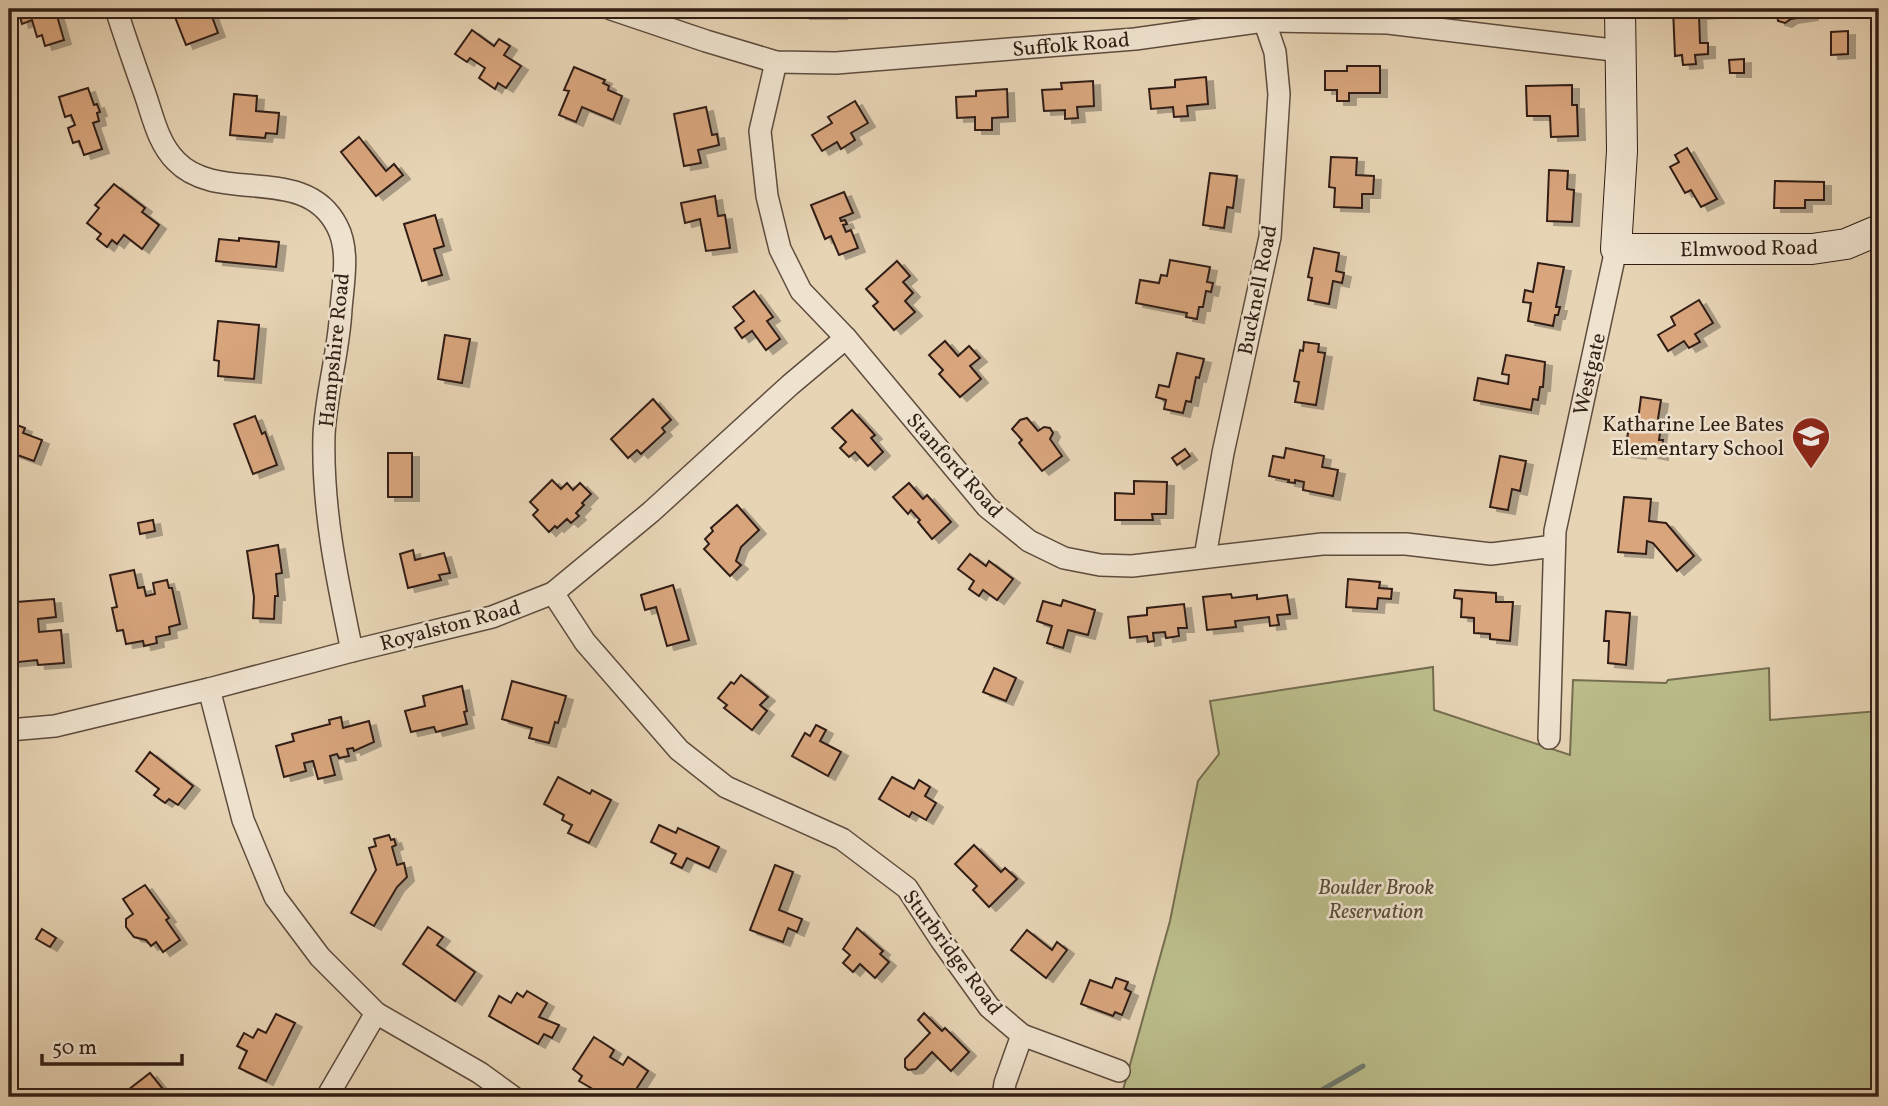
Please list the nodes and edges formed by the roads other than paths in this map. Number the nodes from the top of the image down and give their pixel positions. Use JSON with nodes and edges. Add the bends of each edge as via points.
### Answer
{"nodes":[{"id":1,"x":116,"y":9,"type":"edge"},
{"id":2,"x":611,"y":9,"type":"edge"},
{"id":3,"x":1620,"y":9,"type":"edge"},
{"id":4,"x":1262,"y":15,"type":"edge"},
{"id":5,"x":1621,"y":51,"type":"junction"},
{"id":6,"x":776,"y":62,"type":"junction"},
{"id":7,"x":1879,"y":230,"type":"edge"},
{"id":8,"x":1616,"y":249,"type":"junction"},
{"id":9,"x":846,"y":338,"type":"junction"},
{"id":10,"x":1554,"y":546,"type":"junction"},
{"id":11,"x":1205,"y":557,"type":"junction"},
{"id":12,"x":553,"y":593,"type":"junction"},
{"id":13,"x":352,"y":651,"type":"junction"},
{"id":14,"x":209,"y":689,"type":"junction"},
{"id":15,"x":9,"y":730,"type":"edge"},
{"id":16,"x":1549,"y":738,"type":"dead end"},
{"id":17,"x":376,"y":1013,"type":"junction"},
{"id":18,"x":1022,"y":1035,"type":"junction"},
{"id":19,"x":1119,"y":1071,"type":"dead end"},
{"id":20,"x":327,"y":1097,"type":"edge"},
{"id":21,"x":513,"y":1097,"type":"edge"},
{"id":22,"x":1003,"y":1097,"type":"edge"}],
"edges":[{"from":1,"to":13,"type":"street","name":"Hampshire Road","via":[[159,136],[174,160],[204,179],[298,193],[326,211],[342,237],[340,340],[326,410],[324,476],[329,535]]},
{"from":2,"to":6,"type":"street","name":"Suffolk Road"},
{"from":3,"to":5,"type":"street","name":"Westgate"},
{"from":4,"to":5,"type":"street","name":"Suffolk Road","via":[[1388,23]]},
{"from":4,"to":6,"type":"street","name":"Suffolk Road","via":[[1135,39],[835,63]]},
{"from":4,"to":11,"type":"street","name":"Bucknell Road","via":[[1275,52],[1279,94],[1270,237]]},
{"from":5,"to":8,"type":"street","name":"Westgate","via":[[1622,151]]},
{"from":6,"to":9,"type":"street","name":"Stanford Road","via":[[760,131],[767,196],[780,249],[801,290]]},
{"from":7,"to":8,"type":"street","name":"Elmwood Road","via":[[1846,244],[1812,249]]},
{"from":8,"to":10,"type":"street","name":"Westgate"},
{"from":9,"to":11,"type":"street","name":"Stanford Road","via":[[987,507],[1029,541],[1064,558],[1100,565]]},
{"from":9,"to":12,"type":"street","name":"Royalston Road"},
{"from":10,"to":11,"type":"street","name":"Stanford Road","via":[[1492,554],[1406,544],[1322,544]]},
{"from":10,"to":16,"type":"street","name":"Westgate"},
{"from":12,"to":13,"type":"street","name":"Royalston Road","via":[[492,617]]},
{"from":12,"to":18,"type":"street","name":"Sturbridge Road","via":[[585,642],[679,750],[726,787],[842,839],[907,888],[989,1007]]},
{"from":13,"to":14,"type":"street","name":"Royalston Road"},
{"from":14,"to":15,"type":"street","name":"Royalston Road","via":[[55,726]]},
{"from":14,"to":17,"type":"street","via":[[243,820],[275,897],[320,957]]},
{"from":17,"to":20,"type":"street"},
{"from":17,"to":21,"type":"street"},
{"from":18,"to":19,"type":"street","name":"Sturbridge Road"},
{"from":18,"to":22,"type":"street"}]}
